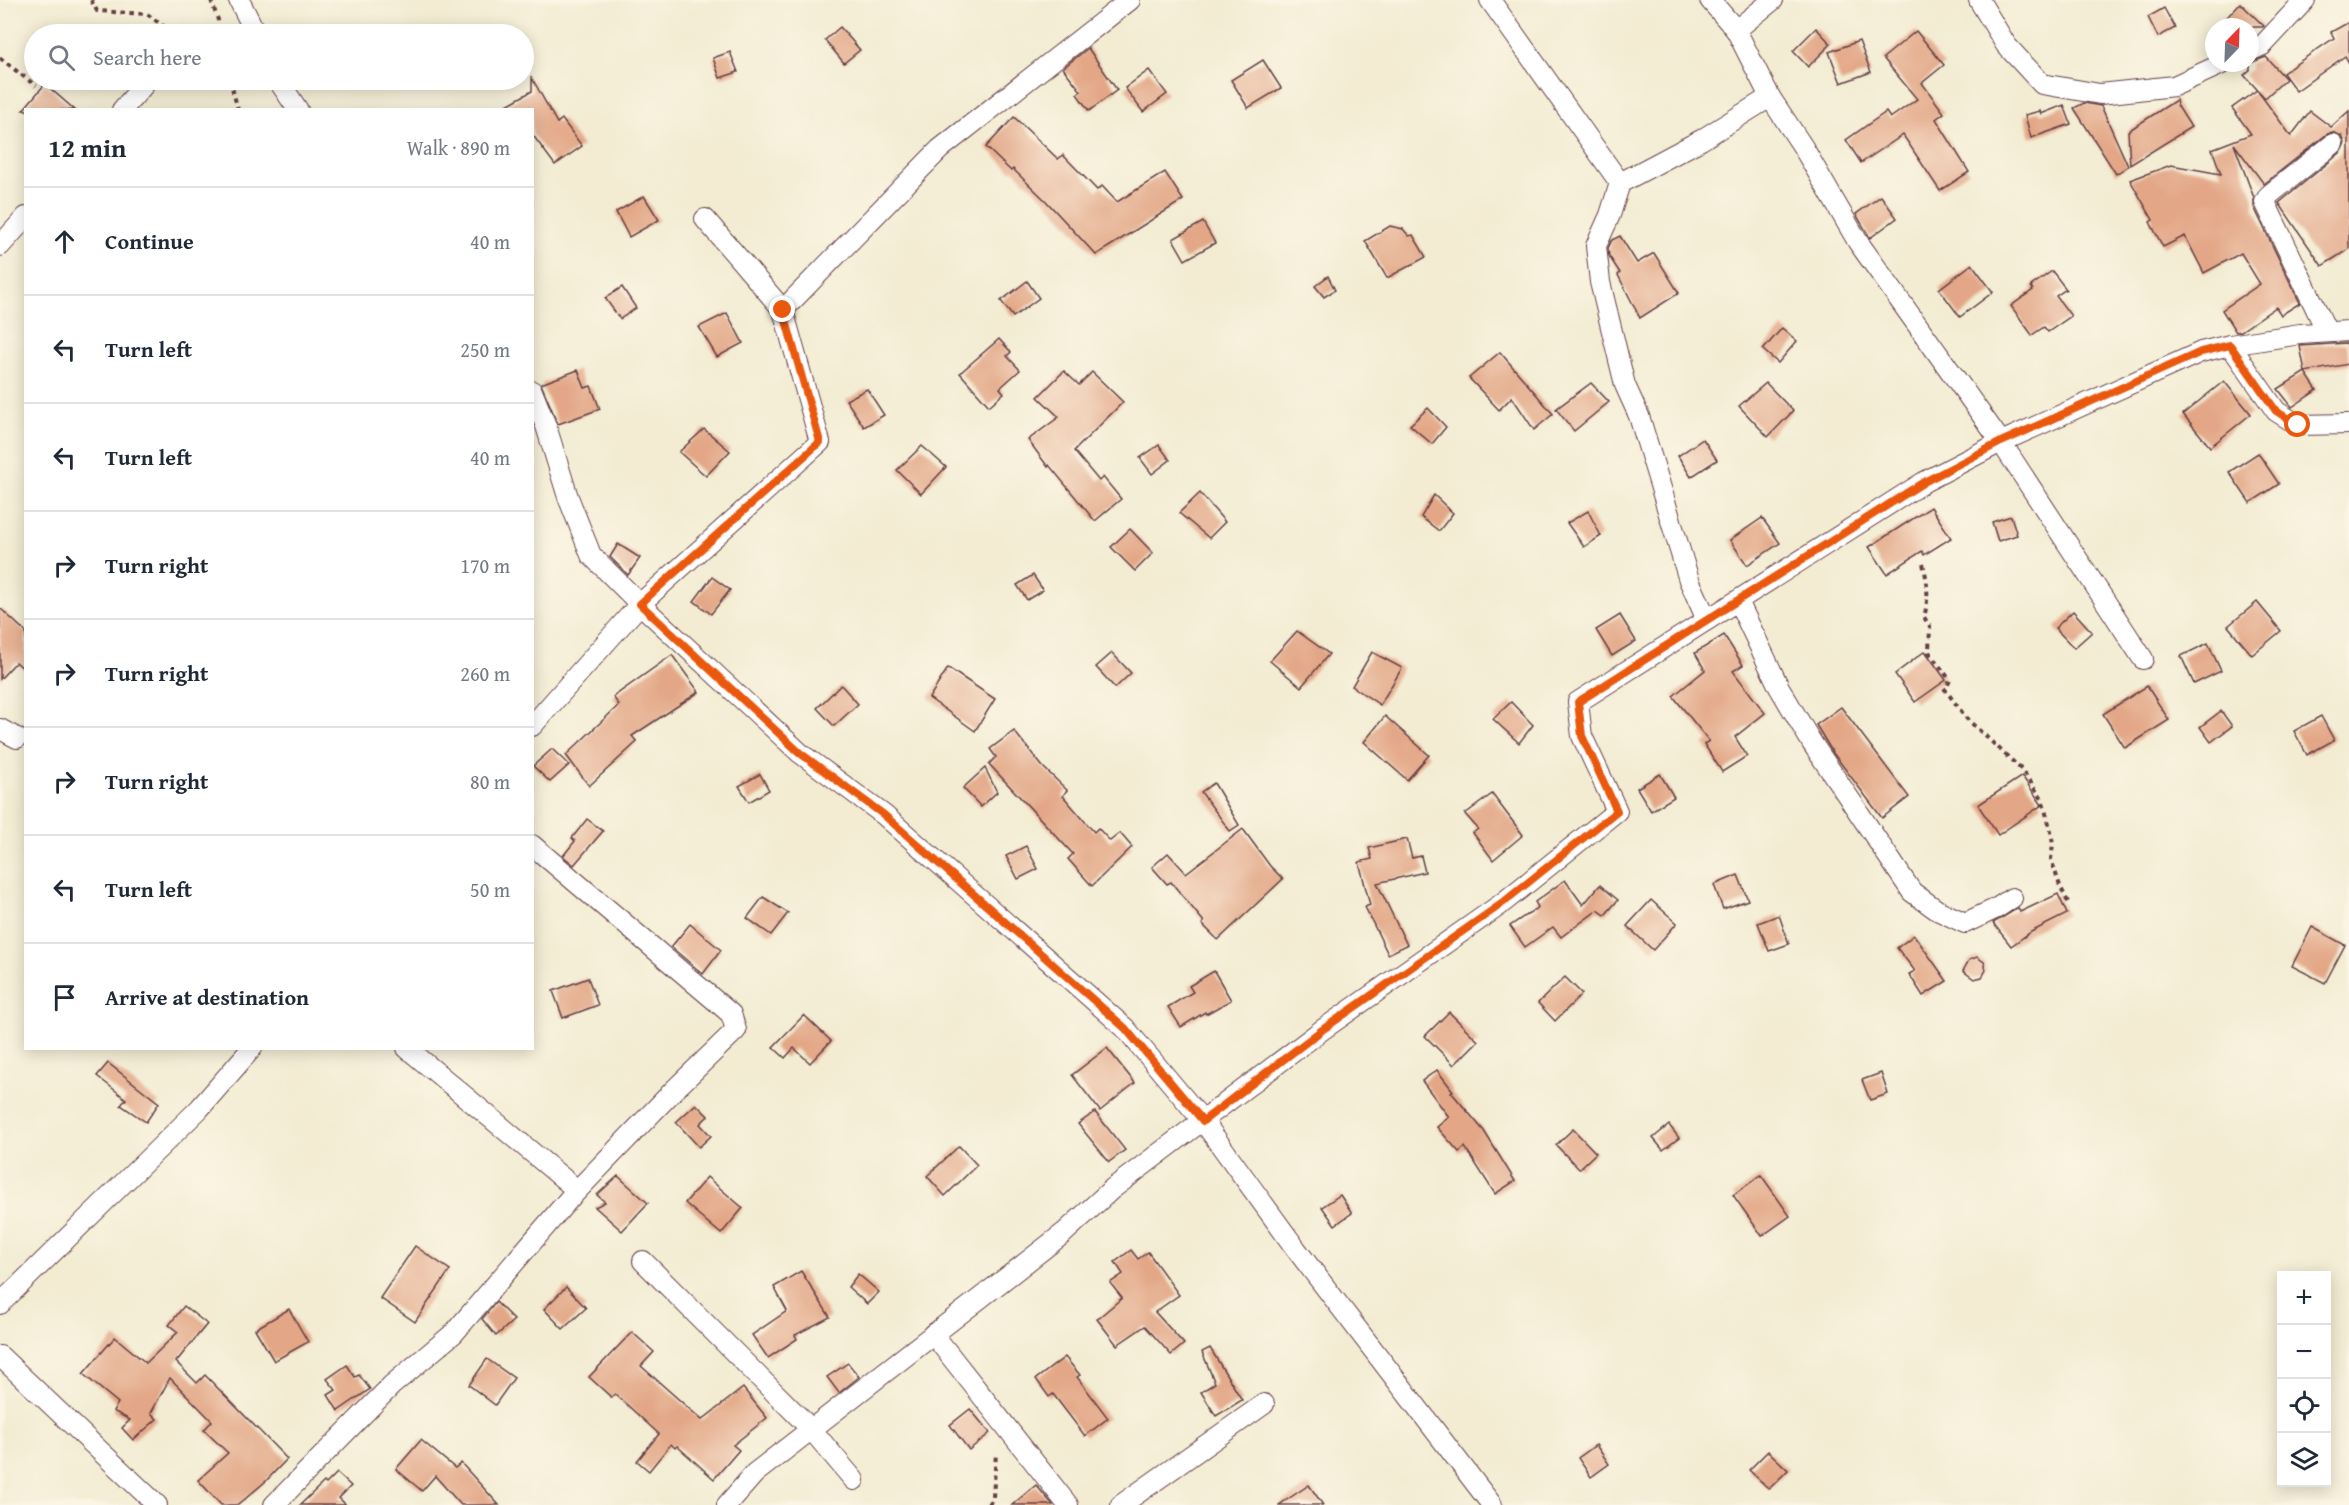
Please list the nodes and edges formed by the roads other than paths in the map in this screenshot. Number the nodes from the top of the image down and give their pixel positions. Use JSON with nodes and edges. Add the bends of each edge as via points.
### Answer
{"nodes":[{"id":1,"x":239,"y":0,"type":"edge"},
{"id":2,"x":1130,"y":0,"type":"edge"},
{"id":3,"x":1490,"y":0,"type":"edge"},
{"id":4,"x":1710,"y":0,"type":"edge"},
{"id":5,"x":1773,"y":0,"type":"edge"},
{"id":6,"x":1979,"y":0,"type":"edge"},
{"id":7,"x":2305,"y":0,"type":"edge"},
{"id":8,"x":251,"y":24,"type":"edge"},
{"id":9,"x":1736,"y":30,"type":"junction"},
{"id":10,"x":2259,"y":47,"type":"edge"},
{"id":11,"x":2205,"y":72,"type":"edge"},
{"id":12,"x":140,"y":90,"type":"edge"},
{"id":13,"x":285,"y":90,"type":"edge"},
{"id":14,"x":1770,"y":97,"type":"junction"},
{"id":15,"x":124,"y":108,"type":"edge"},
{"id":16,"x":297,"y":108,"type":"edge"},
{"id":17,"x":2333,"y":144,"type":"dead end"},
{"id":18,"x":1620,"y":183,"type":"junction"},
{"id":19,"x":24,"y":219,"type":"edge"},
{"id":20,"x":705,"y":219,"type":"dead end"},
{"id":21,"x":3,"y":235,"type":"edge"},
{"id":22,"x":783,"y":310,"type":"junction"},
{"id":23,"x":2349,"y":331,"type":"edge"},
{"id":24,"x":2327,"y":332,"type":"junction"},
{"id":25,"x":2230,"y":345,"type":"junction"},
{"id":26,"x":534,"y":396,"type":"edge"},
{"id":27,"x":2349,"y":424,"type":"edge"},
{"id":28,"x":2001,"y":442,"type":"junction"},
{"id":29,"x":1738,"y":601,"type":"junction"},
{"id":30,"x":640,"y":604,"type":"junction"},
{"id":31,"x":1707,"y":620,"type":"junction"},
{"id":32,"x":2142,"y":658,"type":"dead end"},
{"id":33,"x":534,"y":724,"type":"edge"},
{"id":34,"x":0,"y":729,"type":"edge"},
{"id":35,"x":17,"y":738,"type":"dead end"},
{"id":36,"x":534,"y":847,"type":"edge"},
{"id":37,"x":2012,"y":898,"type":"dead end"},
{"id":38,"x":250,"y":1050,"type":"edge"},
{"id":39,"x":408,"y":1050,"type":"edge"},
{"id":40,"x":1203,"y":1121,"type":"junction"},
{"id":41,"x":577,"y":1190,"type":"junction"},
{"id":42,"x":643,"y":1261,"type":"dead end"},
{"id":43,"x":0,"y":1304,"type":"edge"},
{"id":44,"x":933,"y":1334,"type":"junction"},
{"id":45,"x":0,"y":1356,"type":"edge"},
{"id":46,"x":1264,"y":1404,"type":"dead end"},
{"id":47,"x":811,"y":1429,"type":"junction"},
{"id":48,"x":854,"y":1480,"type":"dead end"},
{"id":49,"x":156,"y":1505,"type":"edge"},
{"id":50,"x":274,"y":1505,"type":"edge"},
{"id":51,"x":727,"y":1505,"type":"edge"},
{"id":52,"x":1068,"y":1505,"type":"edge"},
{"id":53,"x":1121,"y":1505,"type":"edge"},
{"id":54,"x":1492,"y":1505,"type":"edge"}],
"edges":[{"from":1,"to":8,"type":"street"},
{"from":2,"to":22,"type":"street","via":[[940,149]]},
{"from":3,"to":18,"type":"street"},
{"from":4,"to":9,"type":"street"},
{"from":5,"to":9,"type":"street"},
{"from":6,"to":11,"type":"street","via":[[2006,45],[2042,84],[2100,94],[2174,86]]},
{"from":7,"to":10,"type":"street"},
{"from":9,"to":14,"type":"street"},
{"from":12,"to":15,"type":"street"},
{"from":13,"to":16,"type":"street"},
{"from":14,"to":18,"type":"street"},
{"from":14,"to":28,"type":"street","via":[[1858,242]]},
{"from":17,"to":24,"type":"street","via":[[2265,202]]},
{"from":18,"to":31,"type":"street","via":[[1596,246],[1600,282],[1625,385],[1640,416],[1689,580]]},
{"from":19,"to":21,"type":"street"},
{"from":20,"to":22,"type":"street"},
{"from":22,"to":30,"type":"street","via":[[820,442]]},
{"from":23,"to":24,"type":"street"},
{"from":24,"to":25,"type":"street"},
{"from":25,"to":27,"type":"street","via":[[2276,411],[2298,425]]},
{"from":25,"to":28,"type":"street","via":[[2201,352]]},
{"from":26,"to":30,"type":"street","via":[[591,555]]},
{"from":28,"to":29,"type":"street","via":[[1924,482]]},
{"from":28,"to":32,"type":"street"},
{"from":29,"to":31,"type":"street"},
{"from":29,"to":37,"type":"street","via":[[1779,687],[1812,743],[1912,892],[1936,910],[1965,923]]},
{"from":30,"to":33,"type":"street"},
{"from":30,"to":40,"type":"street","via":[[800,753],[884,815],[1125,1028]]},
{"from":31,"to":40,"type":"street","via":[[1578,702],[1582,736],[1617,811],[1500,905],[1322,1030]]},
{"from":34,"to":35,"type":"street"},
{"from":36,"to":41,"type":"street","via":[[731,1014],[735,1022],[736,1030]]},
{"from":38,"to":43,"type":"street","via":[[199,1109]]},
{"from":39,"to":41,"type":"street"},
{"from":40,"to":44,"type":"street"},
{"from":40,"to":54,"type":"street"},
{"from":41,"to":50,"type":"street","via":[[454,1333],[392,1385]]},
{"from":42,"to":47,"type":"street"},
{"from":44,"to":47,"type":"street"},
{"from":44,"to":52,"type":"street"},
{"from":45,"to":49,"type":"street"},
{"from":46,"to":53,"type":"street"},
{"from":47,"to":48,"type":"street"},
{"from":47,"to":51,"type":"street","via":[[755,1473]]}]}
